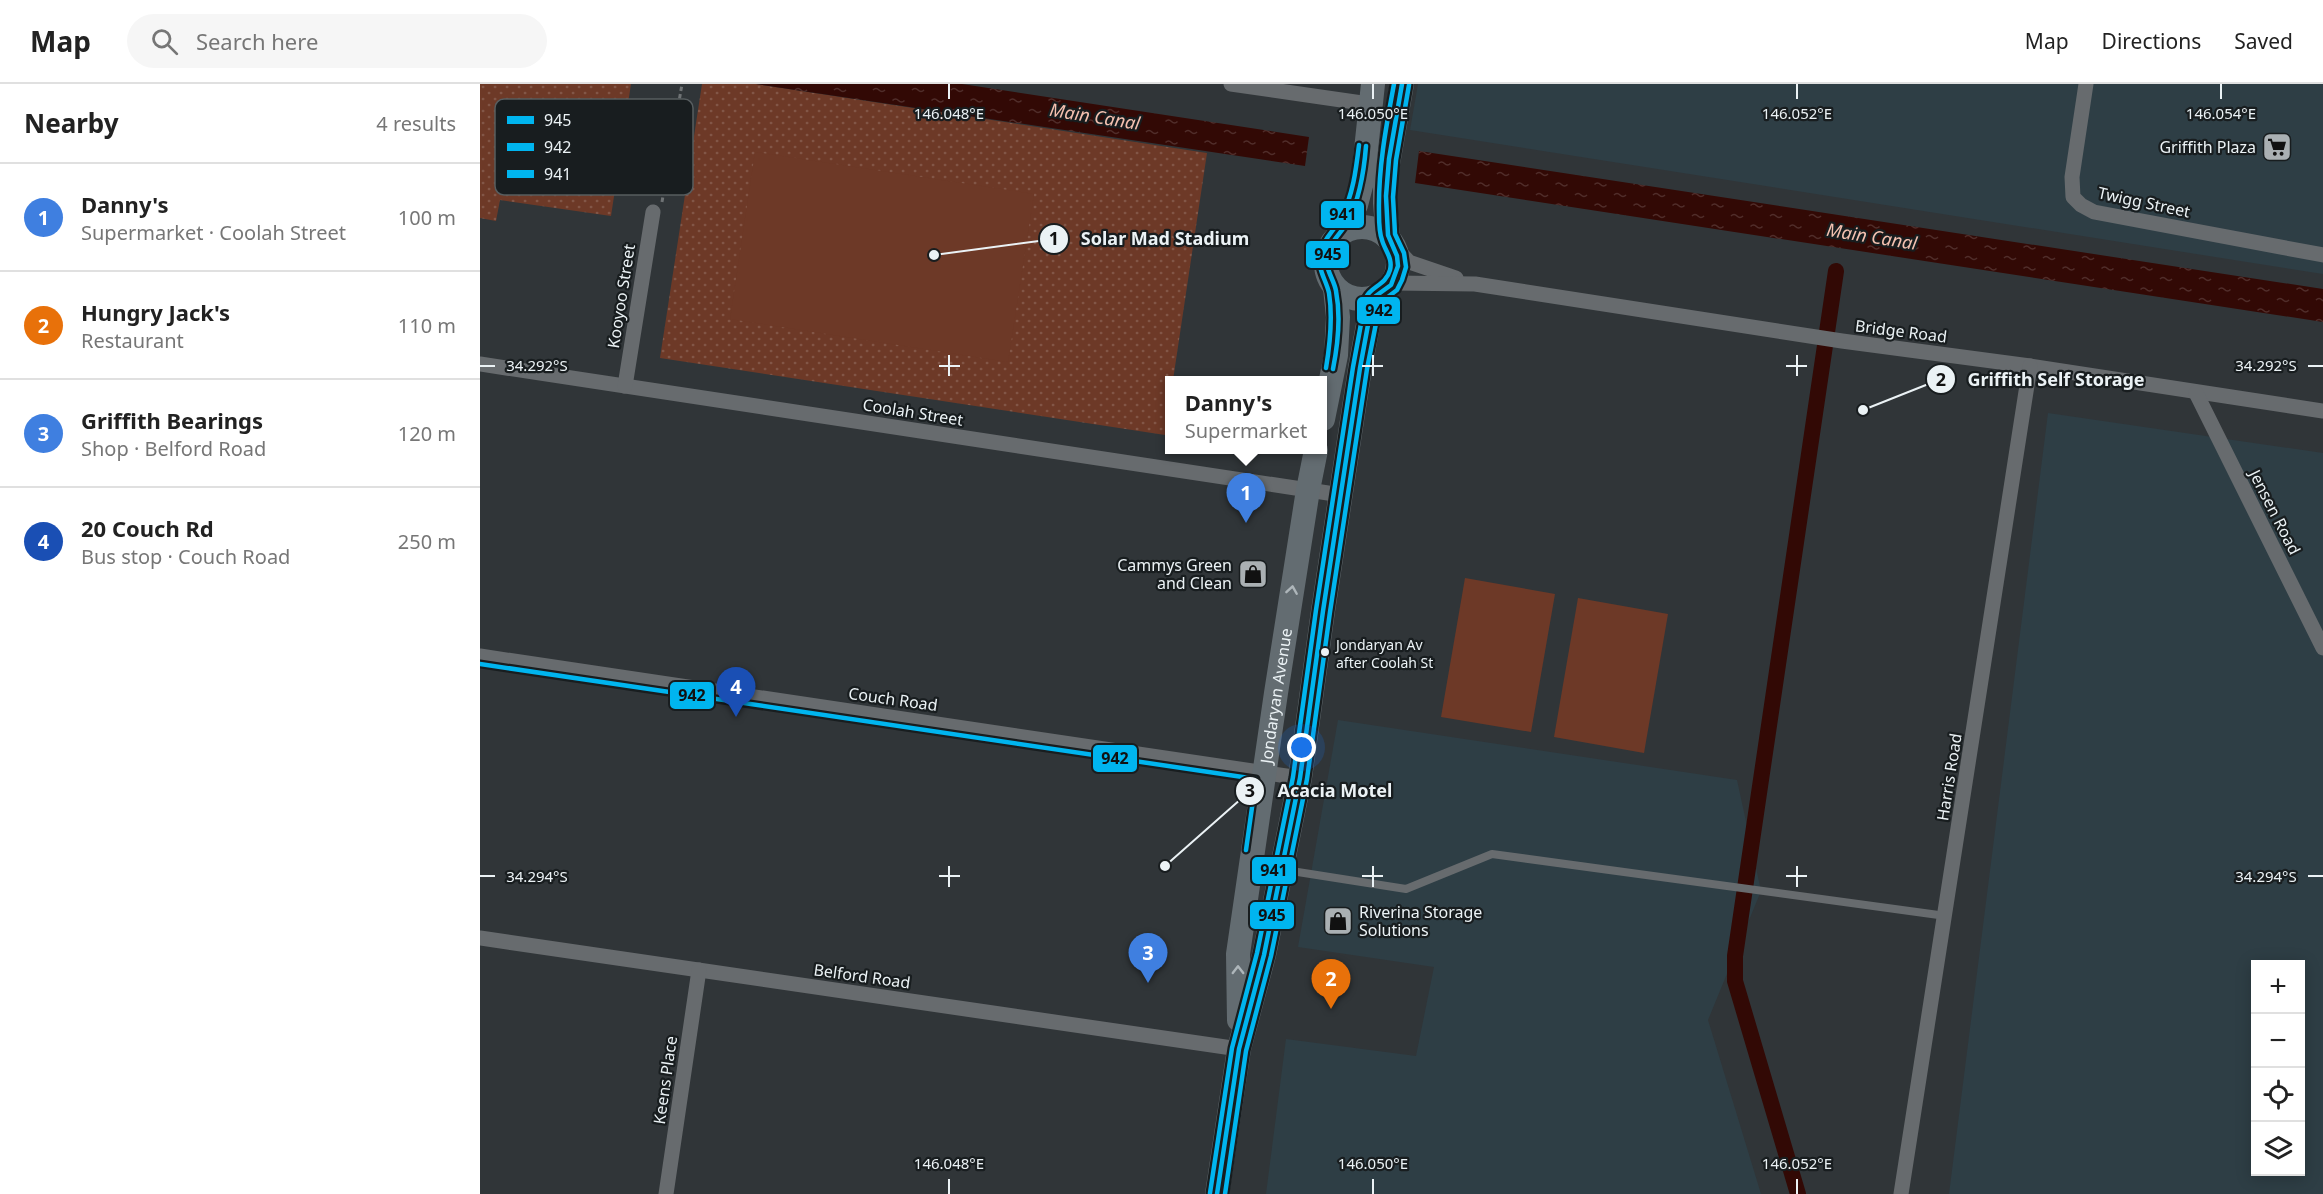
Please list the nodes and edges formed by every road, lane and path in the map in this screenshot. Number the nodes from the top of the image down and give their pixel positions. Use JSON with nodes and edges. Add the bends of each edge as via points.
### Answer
{"nodes":[{"id":1,"x":682,"y":84,"type":"edge"},
{"id":2,"x":1231,"y":84,"type":"edge"},
{"id":3,"x":1402,"y":84,"type":"edge"},
{"id":4,"x":2086,"y":84,"type":"edge"},
{"id":5,"x":1371,"y":94,"type":"edge"},
{"id":6,"x":680,"y":99,"type":"edge"},
{"id":7,"x":1374,"y":180,"type":"junction"},
{"id":8,"x":663,"y":195,"type":"edge"},
{"id":9,"x":653,"y":212,"type":"joint"},
{"id":10,"x":1341,"y":234,"type":"junction"},
{"id":11,"x":1392,"y":243,"type":"junction"},
{"id":12,"x":2323,"y":255,"type":"edge"},
{"id":13,"x":1393,"y":283,"type":"junction"},
{"id":14,"x":1475,"y":284,"type":"junction"},
{"id":15,"x":1335,"y":288,"type":"junction"},
{"id":16,"x":1372,"y":298,"type":"junction"},
{"id":17,"x":480,"y":364,"type":"edge"},
{"id":18,"x":2030,"y":366,"type":"junction"},
{"id":19,"x":625,"y":386,"type":"junction"},
{"id":20,"x":2196,"y":393,"type":"junction"},
{"id":21,"x":1327,"y":399,"type":"edge"},
{"id":22,"x":2323,"y":411,"type":"edge"},
{"id":23,"x":1315,"y":454,"type":"edge"},
{"id":24,"x":1308,"y":490,"type":"junction"},
{"id":25,"x":1341,"y":495,"type":"junction"},
{"id":26,"x":2323,"y":648,"type":"edge"},
{"id":27,"x":480,"y":656,"type":"edge"},
{"id":28,"x":1264,"y":772,"type":"junction"},
{"id":29,"x":1300,"y":778,"type":"junction"},
{"id":30,"x":1282,"y":869,"type":"junction"},
{"id":31,"x":1946,"y":916,"type":"junction"},
{"id":32,"x":480,"y":938,"type":"edge"},
{"id":33,"x":699,"y":970,"type":"junction"},
{"id":34,"x":1239,"y":1049,"type":"junction"},
{"id":35,"x":666,"y":1194,"type":"edge"},
{"id":36,"x":1217,"y":1194,"type":"edge"},
{"id":37,"x":1901,"y":1194,"type":"edge"}],
"edges":[{"from":1,"to":6,"type":"path"},
{"from":2,"to":5,"type":"street"},
{"from":3,"to":7,"type":"main road","via":[[1392,142]]},
{"from":4,"to":12,"type":"street","name":"Twigg Street","via":[[2072,177],[2073,197],[2081,206],[2094,212]]},
{"from":5,"to":7,"type":"main road","via":[[1367,139]]},
{"from":7,"to":10,"type":"main road"},
{"from":7,"to":11,"type":"main road","via":[[1385,203]]},
{"from":8,"to":9,"type":"path","via":[[662,203]]},
{"from":9,"to":19,"type":"street","name":"Kooyoo Street"},
{"from":10,"to":11,"type":"main road","via":[[1350,229],[1371,228]]},
{"from":10,"to":15,"type":"main road","via":[[1330,248],[1326,266]]},
{"from":11,"to":13,"type":"main road","via":[[1399,260]]},
{"from":11,"to":14,"type":"street","name":"Bridge Road","via":[[1409,262]]},
{"from":13,"to":14,"type":"street","name":"Bridge Road"},
{"from":13,"to":16,"type":"main road"},
{"from":14,"to":18,"type":"street","name":"Bridge Road"},
{"from":15,"to":16,"type":"main road","via":[[1353,298]]},
{"from":15,"to":21,"type":"main road","via":[[1336,355]]},
{"from":16,"to":25,"type":"main road","name":"Jondaryan Avenue"},
{"from":17,"to":19,"type":"street","name":"Coolah Street"},
{"from":18,"to":20,"type":"street","name":"Bridge Road"},
{"from":18,"to":31,"type":"street","name":"Harris Road"},
{"from":19,"to":24,"type":"street","name":"Coolah Street"},
{"from":20,"to":22,"type":"street","name":"Bridge Road"},
{"from":20,"to":26,"type":"street","name":"Jensen Road"},
{"from":23,"to":24,"type":"main road","name":"Jondaryan Avenue"},
{"from":24,"to":25,"type":"street","name":"Coolah Street"},
{"from":28,"to":24,"type":"main road","name":"Jondaryan Avenue","one_way":true},
{"from":25,"to":29,"type":"main road","name":"Jondaryan Avenue"},
{"from":27,"to":28,"type":"street","name":"Couch Road"},
{"from":28,"to":29,"type":"street","name":"Couch Road"},
{"from":34,"to":28,"type":"main road","name":"Jondaryan Avenue","one_way":true,"via":[[1238,954]]},
{"from":29,"to":30,"type":"main road","name":"Jondaryan Avenue"},
{"from":30,"to":31,"type":"lane","via":[[1406,889],[1492,854]]},
{"from":30,"to":34,"type":"main road","name":"Jondaryan Avenue"},
{"from":31,"to":37,"type":"street","name":"Harris Road"},
{"from":32,"to":33,"type":"street","name":"Belford Road"},
{"from":33,"to":34,"type":"street","name":"Belford Road"},
{"from":33,"to":35,"type":"street","name":"Keens Place"},
{"from":34,"to":36,"type":"main road","name":"Jondaryan Avenue"}]}
